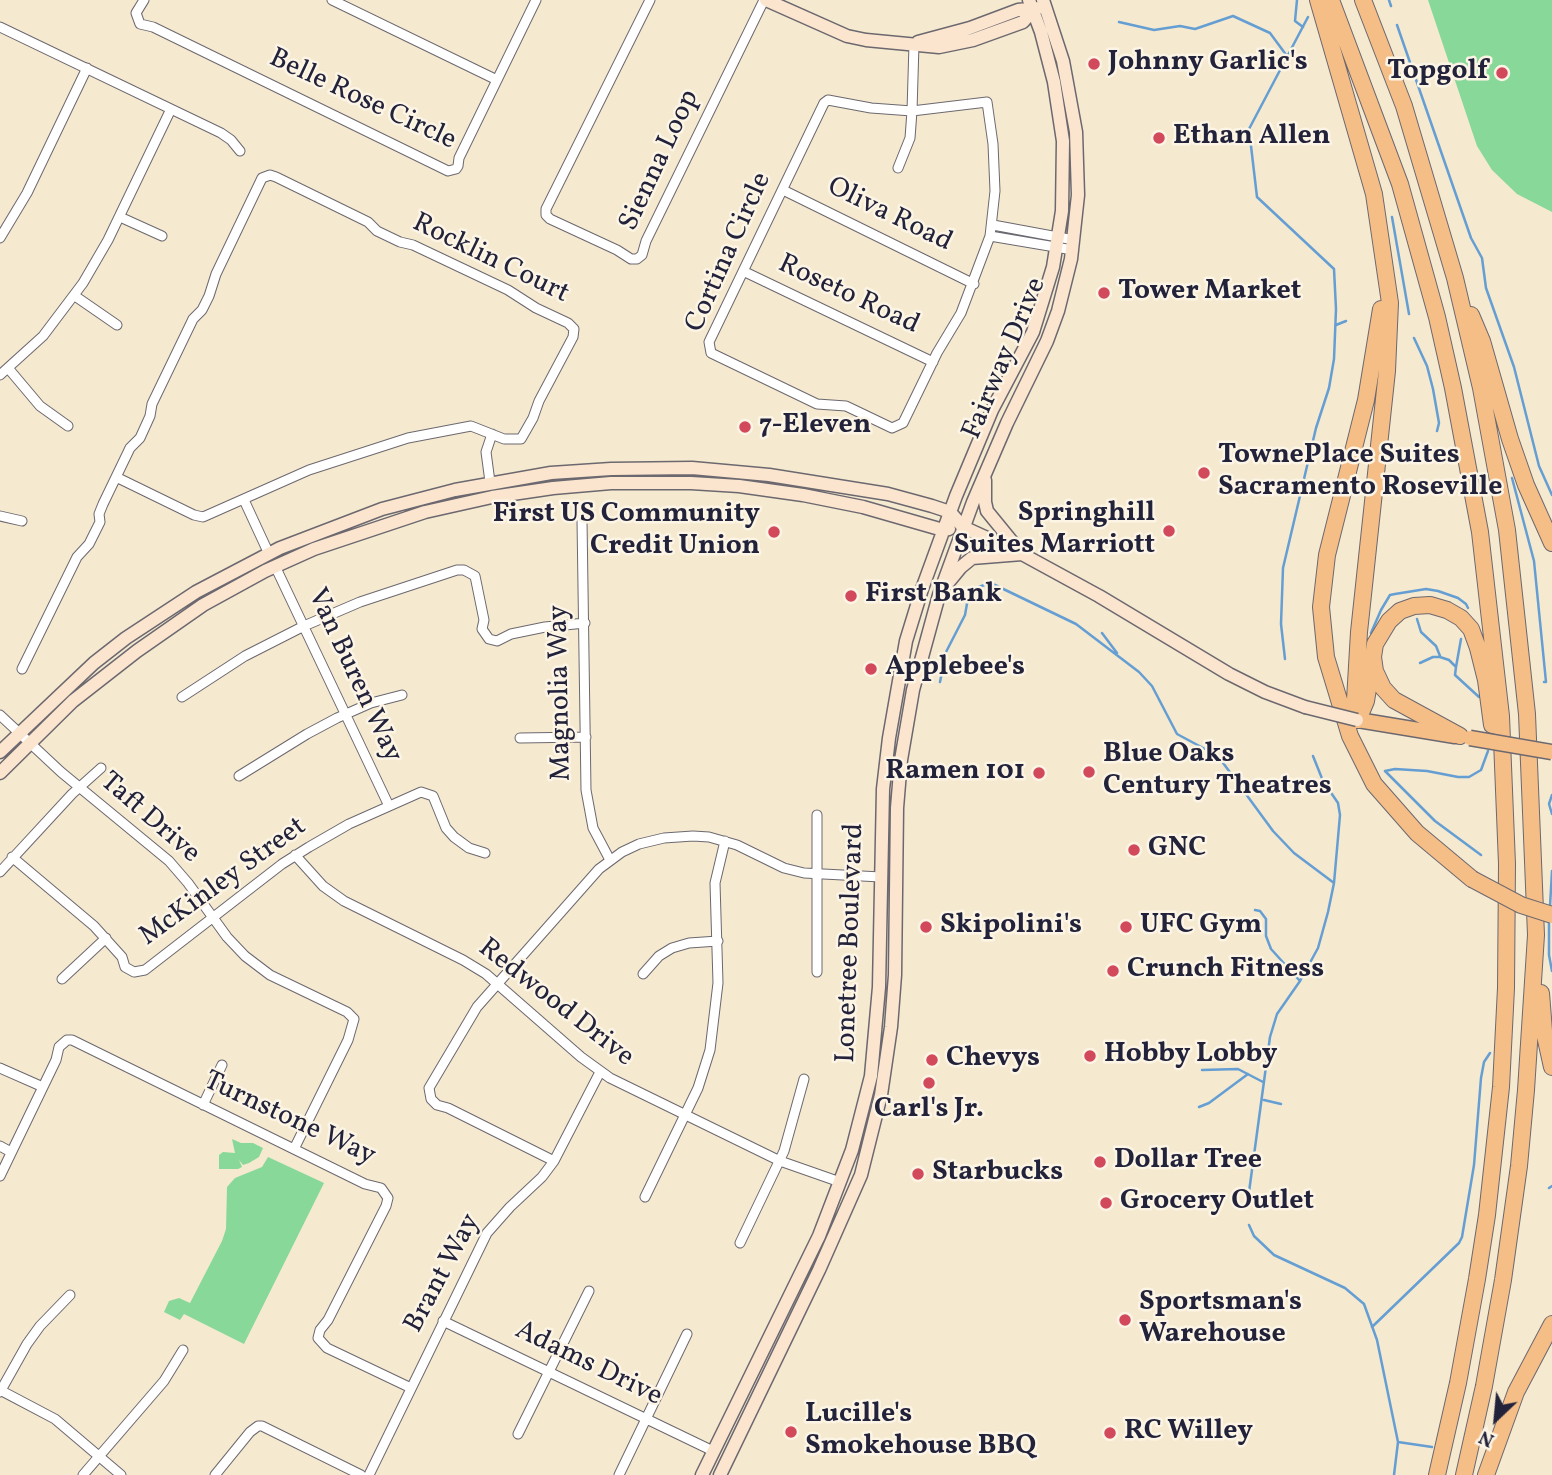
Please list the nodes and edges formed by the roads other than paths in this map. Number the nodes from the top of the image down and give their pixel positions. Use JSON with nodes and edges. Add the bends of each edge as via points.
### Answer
{"nodes":[{"id":1,"x":144,"y":0,"type":"edge"},
{"id":2,"x":332,"y":0,"type":"edge"},
{"id":3,"x":536,"y":0,"type":"edge"},
{"id":4,"x":650,"y":0,"type":"edge"},
{"id":5,"x":765,"y":0,"type":"edge"},
{"id":6,"x":1318,"y":0,"type":"edge"},
{"id":7,"x":1331,"y":0,"type":"edge"},
{"id":8,"x":1363,"y":0,"type":"edge"},
{"id":9,"x":1038,"y":4,"type":"edge"},
{"id":10,"x":0,"y":28,"type":"edge"},
{"id":11,"x":914,"y":44,"type":"junction"},
{"id":12,"x":87,"y":68,"type":"junction"},
{"id":13,"x":497,"y":80,"type":"junction"},
{"id":14,"x":172,"y":109,"type":"junction"},
{"id":15,"x":912,"y":111,"type":"junction"},
{"id":16,"x":240,"y":151,"type":"dead end"},
{"id":17,"x":898,"y":168,"type":"dead end"},
{"id":18,"x":783,"y":190,"type":"junction"},
{"id":19,"x":120,"y":217,"type":"junction"},
{"id":20,"x":993,"y":225,"type":"junction"},
{"id":21,"x":162,"y":236,"type":"dead end"},
{"id":22,"x":990,"y":236,"type":"junction"},
{"id":23,"x":0,"y":238,"type":"edge"},
{"id":24,"x":1058,"y":242,"type":"junction"},
{"id":25,"x":1074,"y":245,"type":"junction"},
{"id":26,"x":1383,"y":261,"type":"junction"},
{"id":27,"x":743,"y":271,"type":"junction"},
{"id":28,"x":1455,"y":278,"type":"junction"},
{"id":29,"x":974,"y":284,"type":"junction"},
{"id":30,"x":75,"y":296,"type":"junction"},
{"id":31,"x":117,"y":326,"type":"dead end"},
{"id":32,"x":933,"y":362,"type":"junction"},
{"id":33,"x":8,"y":368,"type":"junction"},
{"id":34,"x":0,"y":375,"type":"edge"},
{"id":35,"x":68,"y":426,"type":"dead end"},
{"id":36,"x":492,"y":434,"type":"junction"},
{"id":37,"x":985,"y":474,"type":"junction"},
{"id":38,"x":116,"y":477,"type":"junction"},
{"id":39,"x":491,"y":482,"type":"junction"},
{"id":40,"x":244,"y":499,"type":"junction"},
{"id":41,"x":950,"y":512,"type":"junction"},
{"id":42,"x":0,"y":516,"type":"edge"},
{"id":43,"x":582,"y":520,"type":"dead end"},
{"id":44,"x":22,"y":521,"type":"dead end"},
{"id":45,"x":963,"y":527,"type":"junction"},
{"id":46,"x":943,"y":530,"type":"junction"},
{"id":47,"x":1552,"y":542,"type":"edge"},
{"id":48,"x":269,"y":554,"type":"junction"},
{"id":49,"x":1023,"y":554,"type":"junction"},
{"id":50,"x":275,"y":566,"type":"junction"},
{"id":51,"x":939,"y":595,"type":"junction"},
{"id":52,"x":585,"y":623,"type":"junction"},
{"id":53,"x":304,"y":626,"type":"junction"},
{"id":54,"x":1373,"y":657,"type":"junction"},
{"id":55,"x":22,"y":669,"type":"dead end"},
{"id":56,"x":402,"y":695,"type":"dead end"},
{"id":57,"x":182,"y":697,"type":"dead end"},
{"id":58,"x":346,"y":714,"type":"junction"},
{"id":59,"x":0,"y":715,"type":"edge"},
{"id":60,"x":1358,"y":720,"type":"junction"},
{"id":61,"x":20,"y":732,"type":"junction"},
{"id":62,"x":586,"y":737,"type":"junction"},
{"id":63,"x":1465,"y":737,"type":"junction"},
{"id":64,"x":520,"y":738,"type":"dead end"},
{"id":65,"x":30,"y":742,"type":"junction"},
{"id":66,"x":0,"y":752,"type":"edge"},
{"id":67,"x":1552,"y":752,"type":"edge"},
{"id":68,"x":101,"y":768,"type":"dead end"},
{"id":69,"x":0,"y":773,"type":"edge"},
{"id":70,"x":239,"y":776,"type":"dead end"},
{"id":71,"x":79,"y":788,"type":"junction"},
{"id":72,"x":389,"y":806,"type":"junction"},
{"id":73,"x":817,"y":815,"type":"dead end"},
{"id":74,"x":1506,"y":823,"type":"junction"},
{"id":75,"x":725,"y":841,"type":"junction"},
{"id":76,"x":485,"y":853,"type":"dead end"},
{"id":77,"x":295,"y":855,"type":"junction"},
{"id":78,"x":12,"y":857,"type":"junction"},
{"id":79,"x":610,"y":860,"type":"junction"},
{"id":80,"x":0,"y":872,"type":"edge"},
{"id":81,"x":817,"y":875,"type":"junction"},
{"id":82,"x":895,"y":876,"type":"junction"},
{"id":83,"x":881,"y":877,"type":"junction"},
{"id":84,"x":1552,"y":915,"type":"edge"},
{"id":85,"x":213,"y":918,"type":"junction"},
{"id":86,"x":1536,"y":935,"type":"junction"},
{"id":87,"x":106,"y":938,"type":"junction"},
{"id":88,"x":718,"y":940,"type":"junction"},
{"id":89,"x":817,"y":972,"type":"dead end"},
{"id":90,"x":643,"y":974,"type":"dead end"},
{"id":91,"x":62,"y":979,"type":"dead end"},
{"id":92,"x":498,"y":983,"type":"junction"},
{"id":93,"x":222,"y":1065,"type":"dead end"},
{"id":94,"x":1552,"y":1067,"type":"edge"},
{"id":95,"x":0,"y":1068,"type":"edge"},
{"id":96,"x":600,"y":1072,"type":"junction"},
{"id":97,"x":804,"y":1079,"type":"dead end"},
{"id":98,"x":43,"y":1087,"type":"junction"},
{"id":99,"x":203,"y":1105,"type":"junction"},
{"id":100,"x":685,"y":1116,"type":"junction"},
{"id":101,"x":0,"y":1146,"type":"edge"},
{"id":102,"x":294,"y":1149,"type":"junction"},
{"id":103,"x":11,"y":1152,"type":"junction"},
{"id":104,"x":554,"y":1161,"type":"junction"},
{"id":105,"x":780,"y":1161,"type":"junction"},
{"id":106,"x":0,"y":1175,"type":"edge"},
{"id":107,"x":840,"y":1182,"type":"junction"},
{"id":108,"x":856,"y":1188,"type":"junction"},
{"id":109,"x":645,"y":1197,"type":"dead end"},
{"id":110,"x":740,"y":1243,"type":"dead end"},
{"id":111,"x":589,"y":1291,"type":"dead end"},
{"id":112,"x":70,"y":1295,"type":"dead end"},
{"id":113,"x":443,"y":1321,"type":"junction"},
{"id":114,"x":1552,"y":1324,"type":"edge"},
{"id":115,"x":687,"y":1334,"type":"dead end"},
{"id":116,"x":183,"y":1350,"type":"dead end"},
{"id":117,"x":549,"y":1372,"type":"junction"},
{"id":118,"x":411,"y":1388,"type":"junction"},
{"id":119,"x":0,"y":1391,"type":"edge"},
{"id":120,"x":646,"y":1418,"type":"junction"},
{"id":121,"x":519,"y":1434,"type":"dead end"},
{"id":122,"x":713,"y":1451,"type":"junction"},
{"id":123,"x":99,"y":1456,"type":"junction"},
{"id":124,"x":727,"y":1459,"type":"junction"},
{"id":125,"x":83,"y":1475,"type":"edge"},
{"id":126,"x":121,"y":1475,"type":"edge"},
{"id":127,"x":215,"y":1475,"type":"edge"},
{"id":128,"x":361,"y":1475,"type":"edge"},
{"id":129,"x":369,"y":1475,"type":"edge"},
{"id":130,"x":619,"y":1475,"type":"edge"},
{"id":131,"x":702,"y":1475,"type":"edge"},
{"id":132,"x":720,"y":1475,"type":"edge"},
{"id":133,"x":1437,"y":1475,"type":"edge"},
{"id":134,"x":1464,"y":1475,"type":"edge"},
{"id":135,"x":1486,"y":1475,"type":"edge"}],
"edges":[{"from":1,"to":13,"type":"street","name":"Belle Rose Circle","via":[[136,13],[140,24],[448,171],[458,166]]},
{"from":2,"to":13,"type":"street"},
{"from":3,"to":13,"type":"street","name":"Belle Rose Circle"},
{"from":4,"to":5,"type":"street","name":"Sienna Loop","via":[[546,215],[631,259],[642,255]]},
{"from":5,"to":11,"type":"main road","via":[[846,36]]},
{"from":6,"to":26,"type":"highway","via":[[1374,194]]},
{"from":7,"to":74,"type":"highway","via":[[1400,184],[1453,388],[1486,575],[1502,716]]},
{"from":8,"to":28,"type":"highway","via":[[1404,106]]},
{"from":9,"to":11,"type":"main road","via":[[1023,22],[973,40],[939,47]]},
{"from":9,"to":24,"type":"main road","name":"Fairway Drive","via":[[1063,141]]},
{"from":9,"to":25,"type":"main road","name":"Fairway Drive","via":[[1065,69],[1076,132]]},
{"from":10,"to":12,"type":"street"},
{"from":11,"to":15,"type":"street"},
{"from":12,"to":14,"type":"street"},
{"from":12,"to":23,"type":"street","via":[[27,193]]},
{"from":14,"to":16,"type":"street","via":[[232,140]]},
{"from":14,"to":19,"type":"street"},
{"from":15,"to":17,"type":"street","via":[[910,138]]},
{"from":15,"to":18,"type":"street","name":"Cortina Circle","via":[[828,100]]},
{"from":15,"to":20,"type":"street","name":"Cortina Circle","via":[[987,102],[993,144]]},
{"from":18,"to":27,"type":"street","name":"Cortina Circle"},
{"from":18,"to":29,"type":"street","name":"Oliva Road"},
{"from":19,"to":21,"type":"street"},
{"from":19,"to":30,"type":"street"},
{"from":20,"to":22,"type":"street","name":"Cortina Circle"},
{"from":20,"to":24,"type":"street"},
{"from":22,"to":24,"type":"street"},
{"from":22,"to":29,"type":"street","name":"Cortina Circle"},
{"from":24,"to":25,"type":"street"},
{"from":24,"to":41,"type":"main road","name":"Fairway Drive","via":[[1033,332],[992,410]]},
{"from":25,"to":37,"type":"main road","name":"Fairway Drive","via":[[1049,334]]},
{"from":26,"to":60,"type":"highway","via":[[1390,303],[1389,338],[1359,632],[1354,700]]},
{"from":26,"to":84,"type":"highway","bridge":true,"via":[[1373,369],[1327,555],[1321,607],[1326,657],[1350,736],[1374,784],[1417,833],[1472,879]]},
{"from":27,"to":32,"type":"street","name":"Roseto Road"},
{"from":27,"to":32,"type":"street","name":"Cortina Circle","via":[[709,342],[711,352],[817,404],[846,406],[892,428],[903,423]]},
{"from":28,"to":47,"type":"highway","via":[[1482,341],[1526,485]]},
{"from":28,"to":86,"type":"highway","via":[[1494,455],[1518,619],[1531,775]]},
{"from":29,"to":32,"type":"street","name":"Cortina Circle"},
{"from":30,"to":31,"type":"street"},
{"from":30,"to":33,"type":"street","via":[[43,336]]},
{"from":33,"to":34,"type":"street"},
{"from":33,"to":35,"type":"street","via":[[40,406]]},
{"from":36,"to":38,"type":"street","name":"Rocklin Court","via":[[509,441],[524,437],[573,337],[568,323],[270,175],[262,178],[209,296],[193,319],[150,416]]},
{"from":36,"to":39,"type":"street","via":[[486,452]]},
{"from":36,"to":40,"type":"street","name":"Rocklin Court","via":[[471,426],[408,438],[320,466]]},
{"from":37,"to":45,"type":"main road","name":"Fairway Drive"},
{"from":37,"to":49,"type":"main road","via":[[987,511]]},
{"from":38,"to":40,"type":"street","name":"Rocklin Court","via":[[197,516],[209,516]]},
{"from":38,"to":55,"type":"street","name":"Rocklin Court","via":[[100,522],[77,557]]},
{"from":39,"to":41,"type":"main road","via":[[601,469],[692,468],[888,494]]},
{"from":39,"to":48,"type":"main road","via":[[382,509]]},
{"from":40,"to":48,"type":"street"},
{"from":41,"to":45,"type":"main road"},
{"from":41,"to":46,"type":"main road","name":"Lonetree Boulevard"},
{"from":42,"to":44,"type":"street"},
{"from":43,"to":52,"type":"street","name":"Magnolia Way"},
{"from":45,"to":46,"type":"main road"},
{"from":45,"to":49,"type":"main road"},
{"from":45,"to":51,"type":"main road","name":"Lonetree Boulevard"},
{"from":46,"to":50,"type":"main road","via":[[863,507],[758,488],[666,482],[582,484],[492,496],[425,512]]},
{"from":46,"to":83,"type":"main road","name":"Lonetree Boulevard","via":[[902,664],[883,789]]},
{"from":48,"to":50,"type":"main road"},
{"from":48,"to":61,"type":"main road","via":[[196,592],[126,638]]},
{"from":49,"to":51,"type":"main road","via":[[969,559]]},
{"from":49,"to":60,"type":"main road","bridge":true,"via":[[1265,692]]},
{"from":50,"to":53,"type":"street","name":"Van Buren Way"},
{"from":50,"to":65,"type":"main road","via":[[203,605],[136,651]]},
{"from":51,"to":82,"type":"main road","name":"Lonetree Boulevard","via":[[907,720]]},
{"from":52,"to":53,"type":"street","via":[[489,639],[482,629],[477,581],[464,570],[376,597]]},
{"from":52,"to":62,"type":"street","name":"Magnolia Way"},
{"from":53,"to":57,"type":"street","via":[[245,656]]},
{"from":53,"to":58,"type":"street","name":"Van Buren Way"},
{"from":54,"to":60,"type":"highway"},
{"from":54,"to":63,"type":"highway","via":[[1383,688],[1394,700]]},
{"from":54,"to":74,"type":"highway","via":[[1379,633],[1388,621],[1415,606],[1447,610],[1471,629],[1486,680]]},
{"from":56,"to":58,"type":"street"},
{"from":58,"to":70,"type":"street"},
{"from":58,"to":72,"type":"street","name":"Van Buren Way"},
{"from":59,"to":61,"type":"street","name":"Taft Drive"},
{"from":60,"to":63,"type":"main road"},
{"from":61,"to":65,"type":"street","name":"Taft Drive"},
{"from":61,"to":66,"type":"main road"},
{"from":62,"to":64,"type":"street"},
{"from":62,"to":79,"type":"street","name":"Magnolia Way","via":[[589,814]]},
{"from":63,"to":67,"type":"main road","bridge":true},
{"from":65,"to":69,"type":"main road"},
{"from":65,"to":71,"type":"street","name":"Taft Drive"},
{"from":68,"to":71,"type":"street"},
{"from":71,"to":78,"type":"street"},
{"from":71,"to":85,"type":"street","name":"Taft Drive","via":[[170,861]]},
{"from":72,"to":76,"type":"street","name":"McKinley Street","via":[[421,792],[429,794],[454,837]]},
{"from":72,"to":77,"type":"street","name":"McKinley Street"},
{"from":73,"to":81,"type":"street"},
{"from":74,"to":133,"type":"highway","via":[[1506,988],[1494,1150],[1468,1333]]},
{"from":75,"to":79,"type":"street","via":[[664,838],[639,844]]},
{"from":75,"to":81,"type":"street","via":[[784,868]]},
{"from":75,"to":88,"type":"street","via":[[715,883]]},
{"from":77,"to":85,"type":"street","name":"McKinley Street"},
{"from":77,"to":92,"type":"street","name":"Redwood Drive","via":[[344,901],[469,963]]},
{"from":78,"to":80,"type":"street"},
{"from":78,"to":87,"type":"street","name":"McKinley Street"},
{"from":79,"to":92,"type":"street"},
{"from":81,"to":83,"type":"street"},
{"from":81,"to":89,"type":"street"},
{"from":82,"to":83,"type":"main road"},
{"from":82,"to":108,"type":"main road","name":"Lonetree Boulevard","via":[[895,975],[888,1054]]},
{"from":83,"to":107,"type":"main road","name":"Lonetree Boulevard","via":[[872,1076]]},
{"from":85,"to":87,"type":"street","name":"McKinley Street","via":[[140,972],[125,967]]},
{"from":85,"to":102,"type":"street","name":"Taft Drive","via":[[236,947],[262,969],[354,1019]]},
{"from":86,"to":94,"type":"highway","via":[[1544,1031]]},
{"from":86,"to":134,"type":"highway","via":[[1513,1215],[1494,1336]]},
{"from":87,"to":91,"type":"street"},
{"from":88,"to":90,"type":"street","via":[[672,948]]},
{"from":88,"to":100,"type":"street","via":[[710,1050]]},
{"from":92,"to":96,"type":"street","name":"Redwood Drive"},
{"from":92,"to":104,"type":"street","via":[[462,1030],[430,1086],[430,1097],[437,1105]]},
{"from":93,"to":99,"type":"street"},
{"from":95,"to":98,"type":"street"},
{"from":96,"to":100,"type":"street","name":"Redwood Drive"},
{"from":96,"to":104,"type":"street","name":"Brant Way"},
{"from":97,"to":105,"type":"street"},
{"from":98,"to":99,"type":"street","name":"Turnstone Way","via":[[59,1047],[72,1040]]},
{"from":98,"to":103,"type":"street","name":"Turnstone Way"},
{"from":99,"to":102,"type":"street","name":"Turnstone Way"},
{"from":100,"to":105,"type":"street","name":"Redwood Drive"},
{"from":100,"to":109,"type":"street"},
{"from":101,"to":103,"type":"street"},
{"from":102,"to":118,"type":"street","name":"Turnstone Way","via":[[386,1192],[386,1206],[318,1338],[327,1348]]},
{"from":103,"to":106,"type":"street","name":"Turnstone Way"},
{"from":104,"to":113,"type":"street","name":"Brant Way","via":[[487,1233]]},
{"from":105,"to":107,"type":"street","name":"Redwood Drive"},
{"from":105,"to":110,"type":"street"},
{"from":107,"to":108,"type":"main road"},
{"from":107,"to":122,"type":"main road","name":"Lonetree Boulevard","via":[[819,1236]]},
{"from":108,"to":124,"type":"main road","name":"Lonetree Boulevard"},
{"from":111,"to":117,"type":"street"},
{"from":112,"to":119,"type":"street","via":[[33,1335]]},
{"from":113,"to":117,"type":"street","name":"Adams Drive"},
{"from":113,"to":118,"type":"street","name":"Brant Way"},
{"from":114,"to":135,"type":"highway","via":[[1516,1392]]},
{"from":115,"to":120,"type":"street"},
{"from":116,"to":123,"type":"street","via":[[164,1381]]},
{"from":117,"to":120,"type":"street","name":"Adams Drive"},
{"from":117,"to":121,"type":"street"},
{"from":118,"to":129,"type":"street","name":"Brant Way"},
{"from":119,"to":123,"type":"street","via":[[55,1419]]},
{"from":120,"to":122,"type":"street","name":"Adams Drive"},
{"from":120,"to":130,"type":"street"},
{"from":122,"to":124,"type":"main road"},
{"from":122,"to":131,"type":"main road","name":"Lonetree Boulevard"},
{"from":123,"to":125,"type":"street"},
{"from":123,"to":126,"type":"street"},
{"from":124,"to":132,"type":"main road","name":"Lonetree Boulevard"},
{"from":127,"to":128,"type":"street","via":[[250,1432],[262,1426]]}]}
